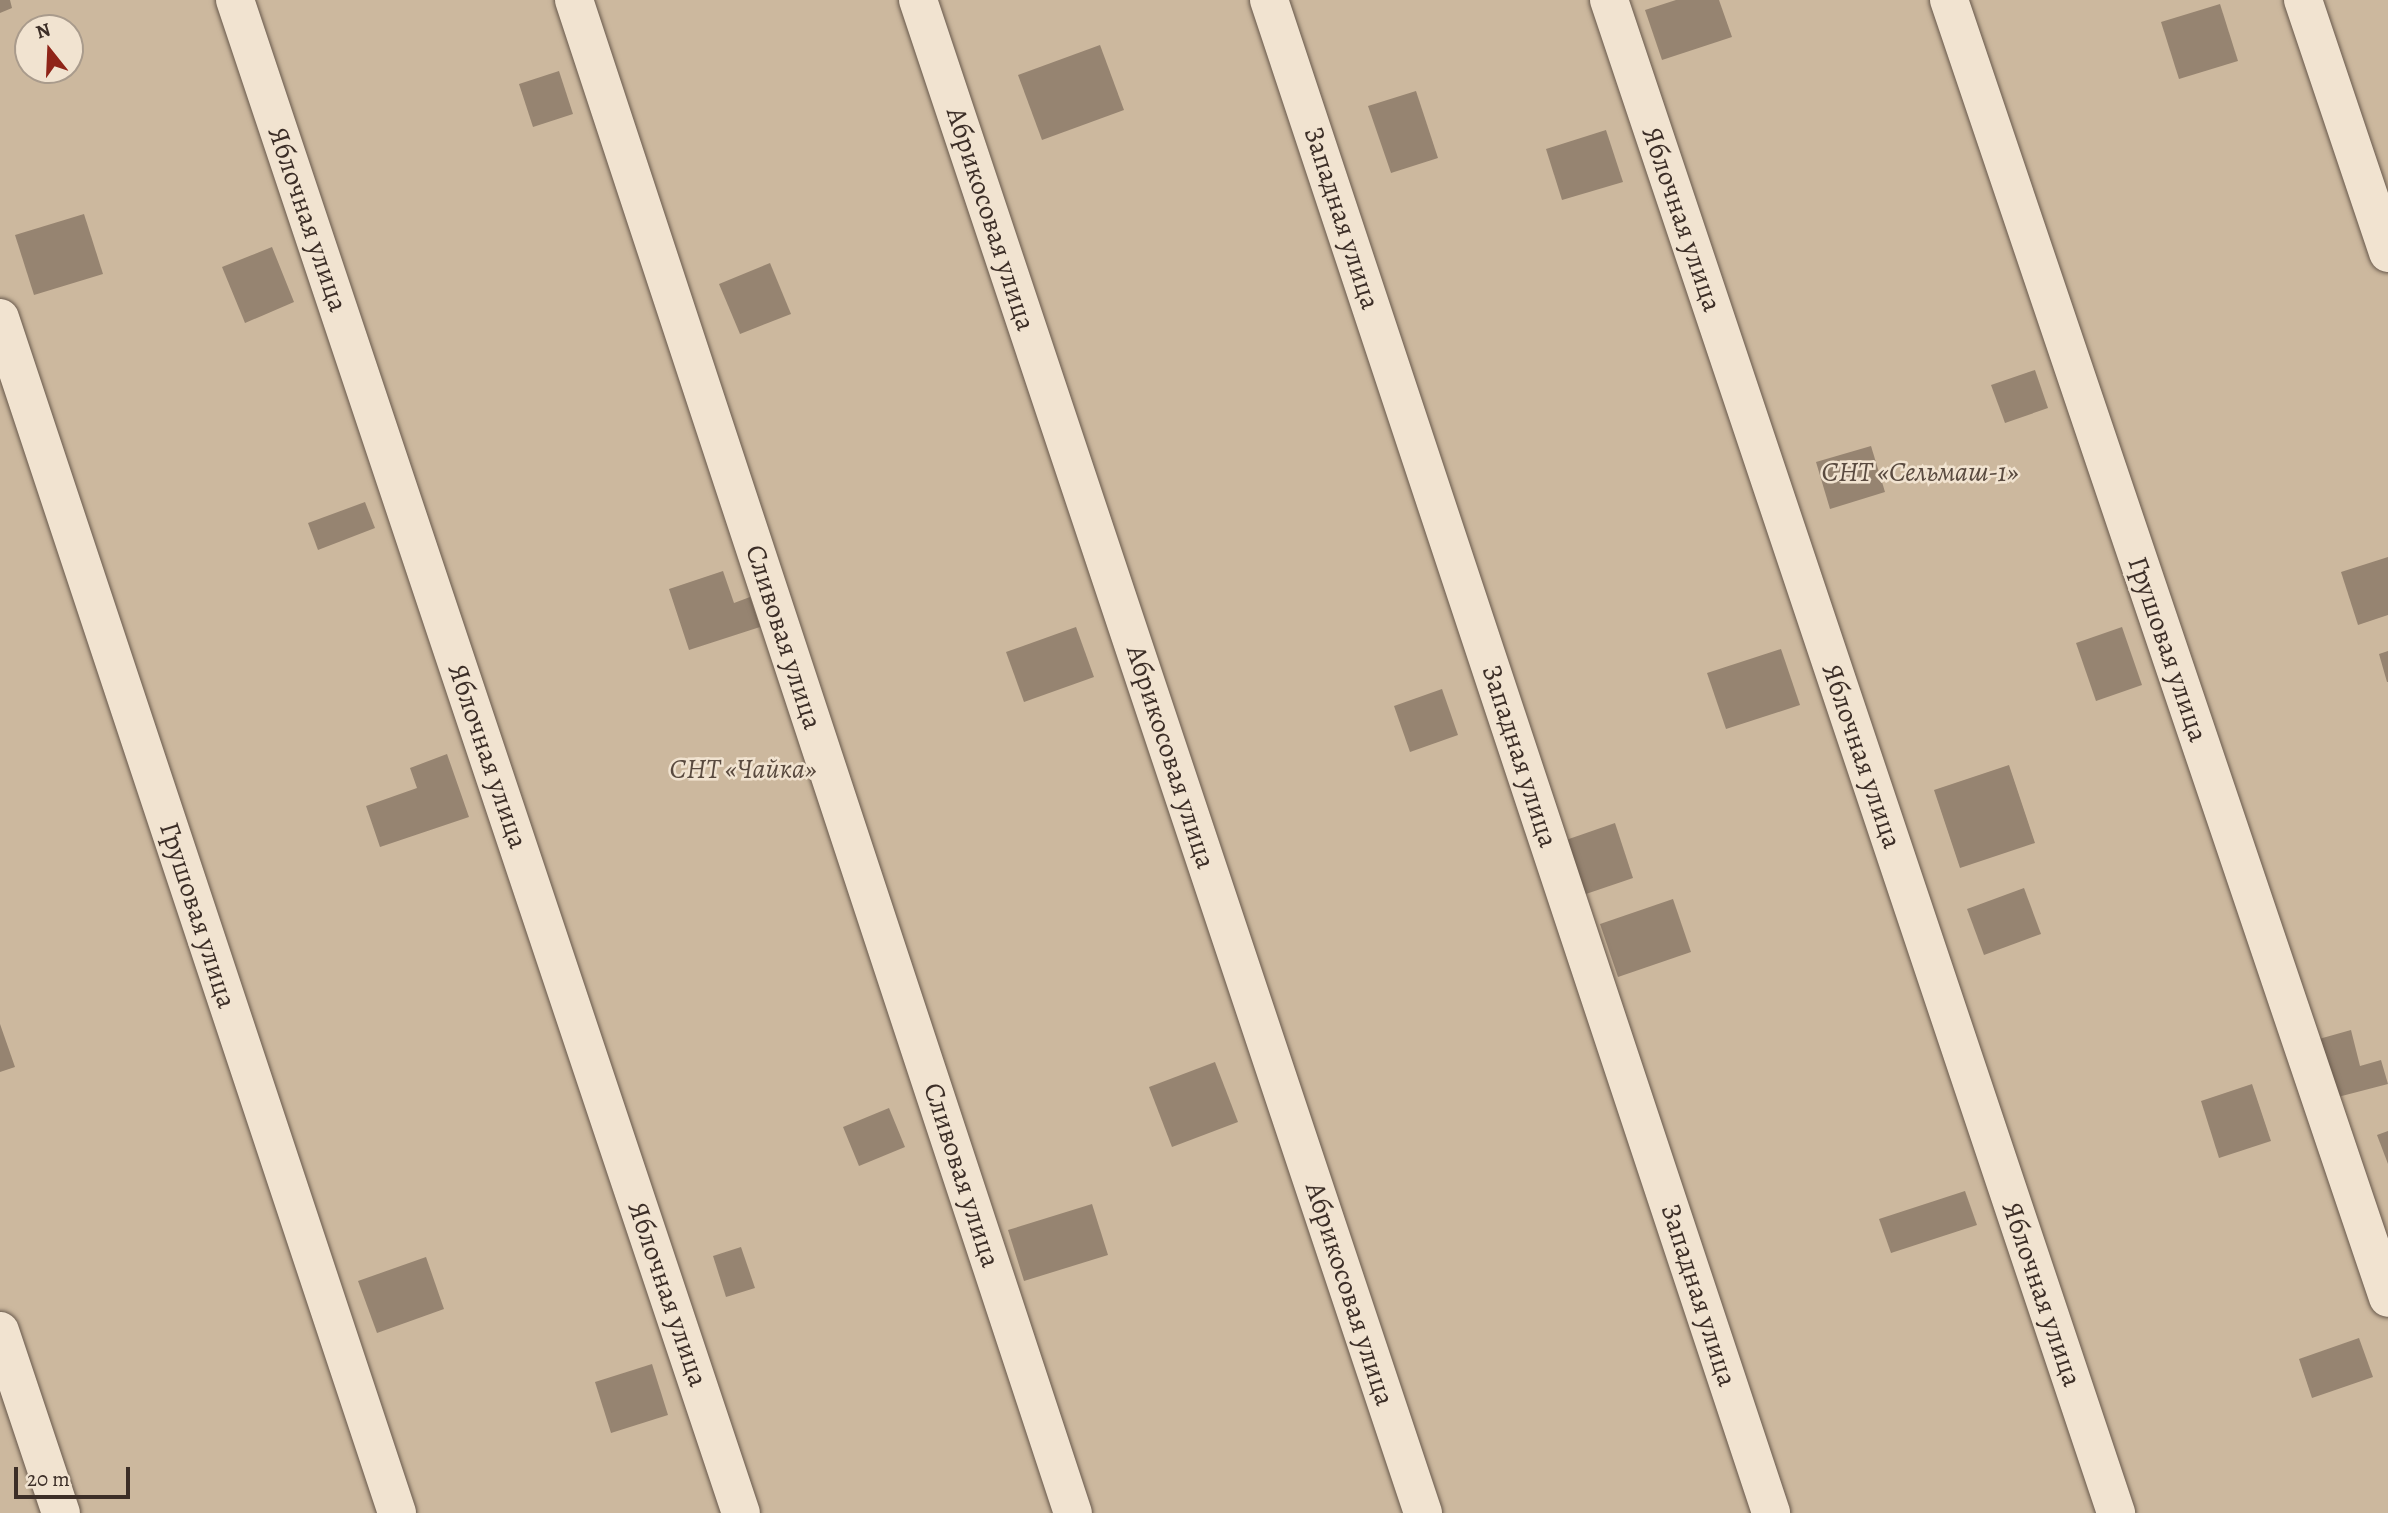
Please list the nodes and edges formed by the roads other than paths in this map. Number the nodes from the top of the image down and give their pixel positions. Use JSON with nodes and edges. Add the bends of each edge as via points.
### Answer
{"nodes":[{"id":1,"x":235,"y":0,"type":"edge"},
{"id":2,"x":574,"y":0,"type":"edge"},
{"id":3,"x":918,"y":0,"type":"edge"},
{"id":4,"x":1269,"y":0,"type":"edge"},
{"id":5,"x":1609,"y":0,"type":"edge"},
{"id":6,"x":1949,"y":0,"type":"edge"},
{"id":7,"x":2303,"y":0,"type":"edge"},
{"id":8,"x":2388,"y":253,"type":"edge"},
{"id":9,"x":0,"y":318,"type":"edge"},
{"id":10,"x":2388,"y":1298,"type":"edge"},
{"id":11,"x":0,"y":1331,"type":"edge"},
{"id":12,"x":61,"y":1513,"type":"edge"},
{"id":13,"x":397,"y":1513,"type":"edge"},
{"id":14,"x":741,"y":1513,"type":"edge"},
{"id":15,"x":1073,"y":1513,"type":"edge"},
{"id":16,"x":1423,"y":1513,"type":"edge"},
{"id":17,"x":1771,"y":1513,"type":"edge"},
{"id":18,"x":2116,"y":1513,"type":"edge"}],
"edges":[{"from":1,"to":14,"type":"street","name":"Яблочная улица"},
{"from":2,"to":15,"type":"street","name":"Сливовая улица"},
{"from":3,"to":16,"type":"street","name":"Абрикосовая улица"},
{"from":4,"to":17,"type":"street","name":"Западная улица"},
{"from":5,"to":18,"type":"street","name":"Яблочная улица"},
{"from":6,"to":10,"type":"street","name":"Грушовая улица"},
{"from":7,"to":8,"type":"street"},
{"from":9,"to":13,"type":"street","name":"Грушовая улица"},
{"from":11,"to":12,"type":"street"}]}
